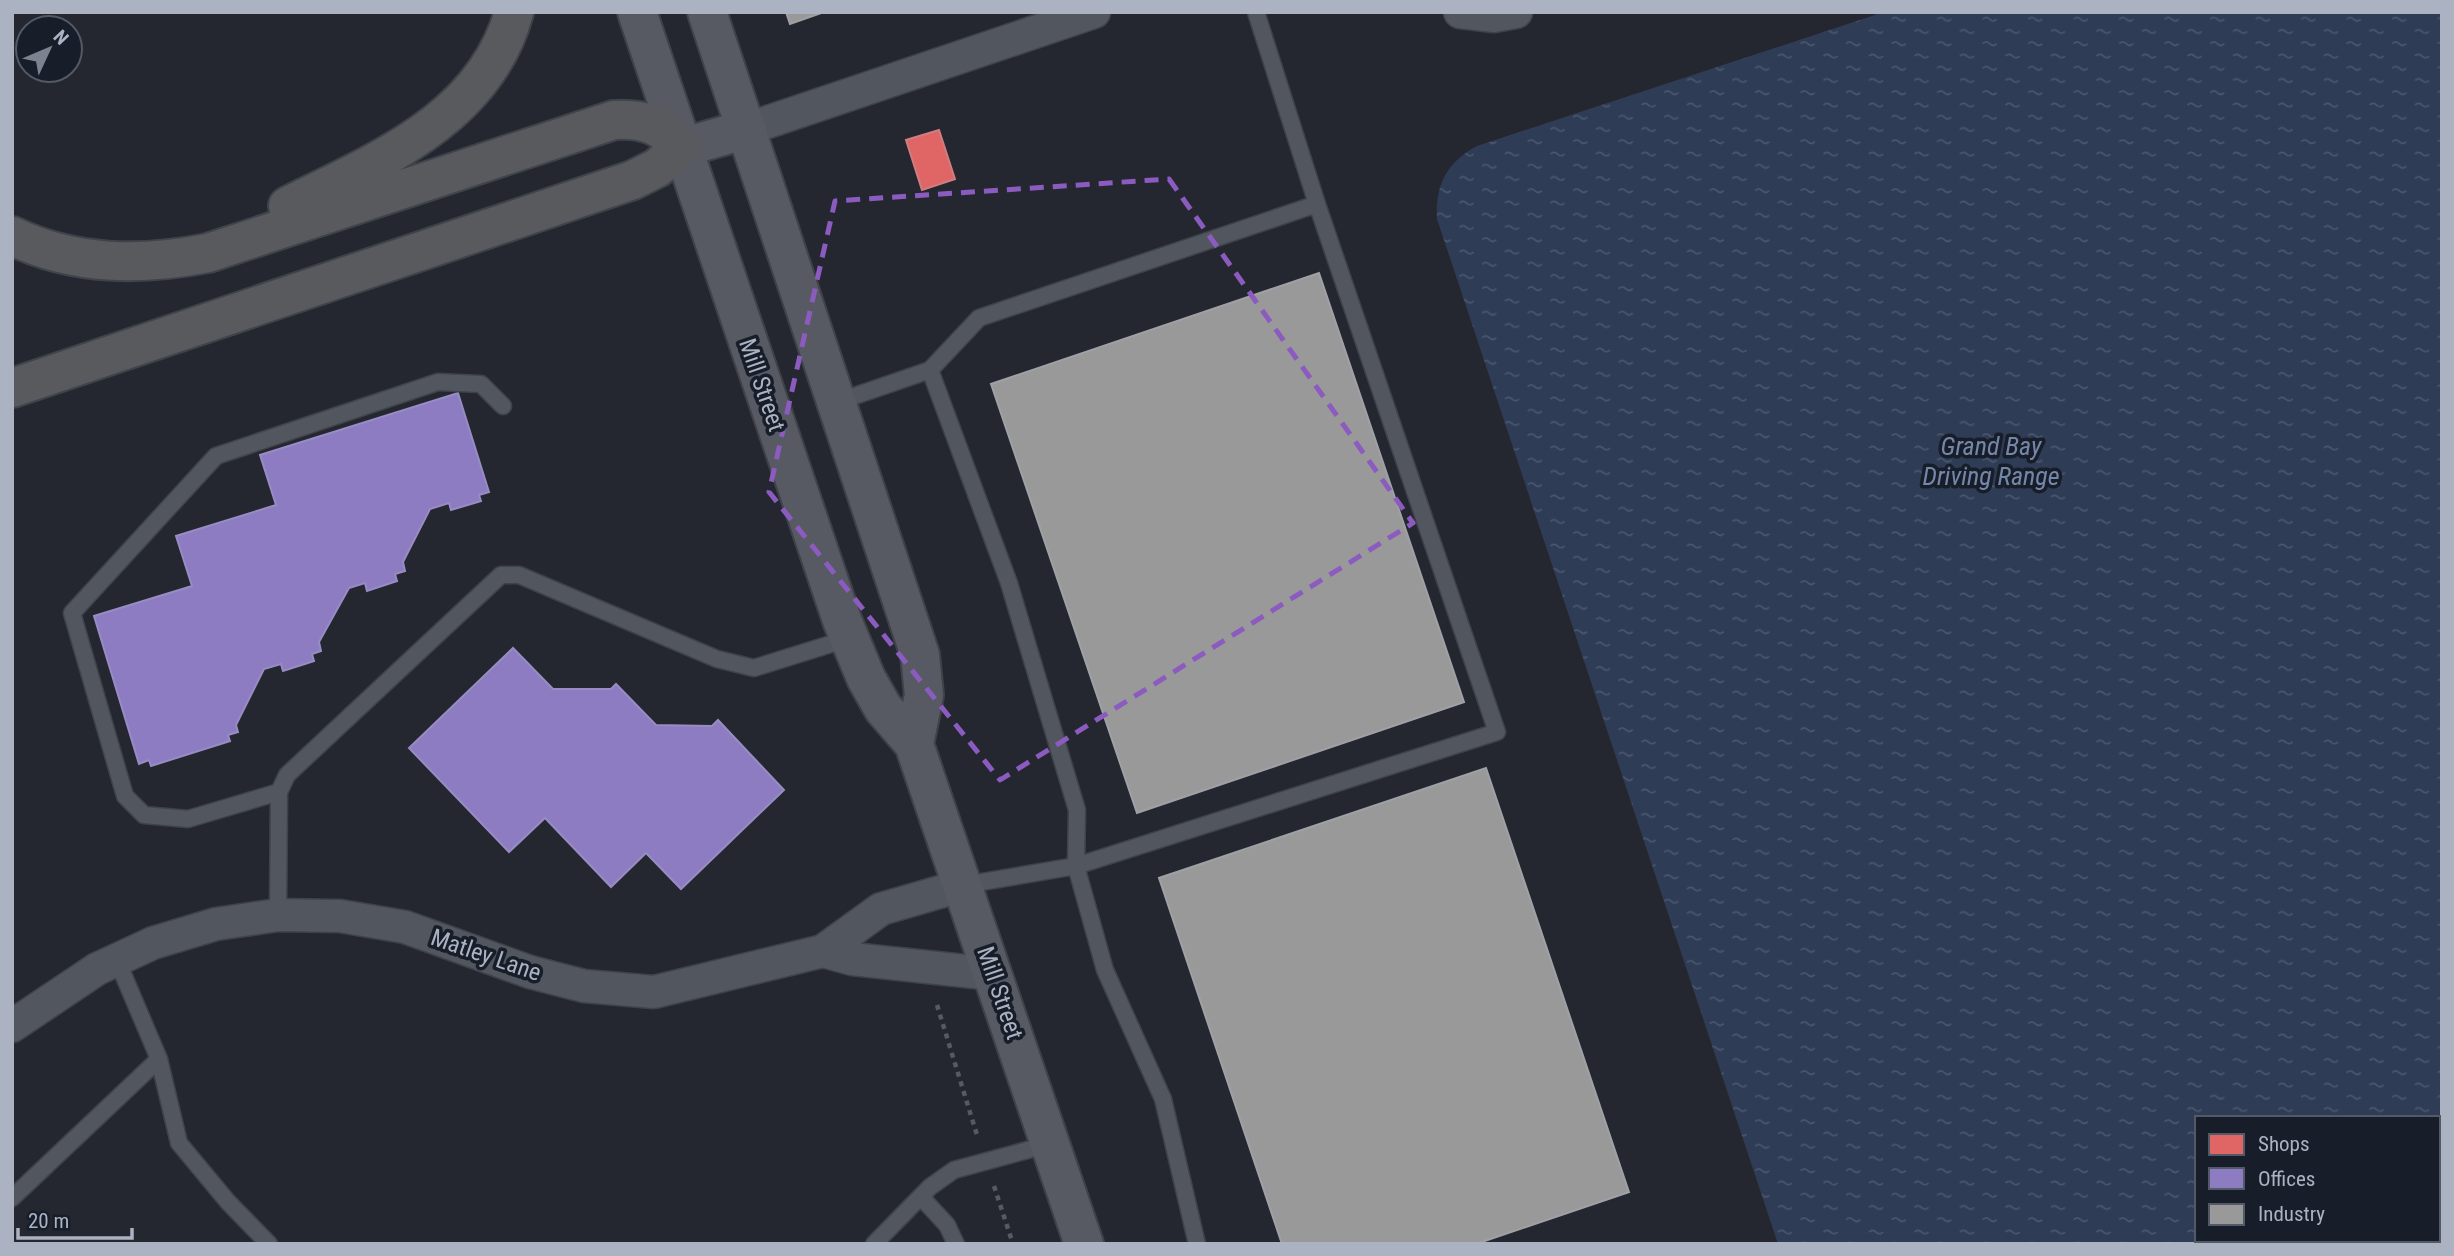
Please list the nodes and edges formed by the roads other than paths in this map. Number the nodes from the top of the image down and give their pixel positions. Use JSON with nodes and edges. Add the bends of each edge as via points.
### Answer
{"nodes":[{"id":1,"x":514,"y":12,"type":"edge"},
{"id":2,"x":637,"y":12,"type":"edge"},
{"id":3,"x":707,"y":12,"type":"edge"},
{"id":4,"x":1094,"y":12,"type":"edge"},
{"id":5,"x":1256,"y":12,"type":"edge"},
{"id":6,"x":1460,"y":12,"type":"edge"},
{"id":7,"x":1516,"y":12,"type":"edge"},
{"id":8,"x":747,"y":129,"type":"junction"},
{"id":9,"x":681,"y":148,"type":"junction"},
{"id":10,"x":1317,"y":204,"type":"junction"},
{"id":11,"x":12,"y":236,"type":"edge"},
{"id":12,"x":208,"y":253,"type":"junction"},
{"id":13,"x":930,"y":370,"type":"junction"},
{"id":14,"x":12,"y":388,"type":"edge"},
{"id":15,"x":837,"y":402,"type":"junction"},
{"id":16,"x":503,"y":406,"type":"dead end"},
{"id":17,"x":850,"y":638,"type":"junction"},
{"id":18,"x":914,"y":744,"type":"junction"},
{"id":19,"x":279,"y":792,"type":"junction"},
{"id":20,"x":1076,"y":866,"type":"junction"},
{"id":21,"x":964,"y":886,"type":"junction"},
{"id":22,"x":278,"y":915,"type":"junction"},
{"id":23,"x":823,"y":951,"type":"junction"},
{"id":24,"x":117,"y":960,"type":"junction"},
{"id":25,"x":993,"y":974,"type":"junction"},
{"id":26,"x":12,"y":1026,"type":"edge"},
{"id":27,"x":159,"y":1059,"type":"junction"},
{"id":28,"x":1050,"y":1144,"type":"junction"},
{"id":29,"x":921,"y":1197,"type":"junction"},
{"id":30,"x":12,"y":1198,"type":"edge"},
{"id":31,"x":269,"y":1244,"type":"edge"},
{"id":32,"x":874,"y":1244,"type":"edge"},
{"id":33,"x":956,"y":1244,"type":"edge"},
{"id":34,"x":1084,"y":1244,"type":"edge"},
{"id":35,"x":1197,"y":1244,"type":"edge"}],
"edges":[{"from":1,"to":12,"type":"highway","via":[[481,80],[427,130],[397,152],[267,217]]},
{"from":2,"to":9,"type":"main road","name":"Mill Street"},
{"from":3,"to":8,"type":"main road","name":"Mill Street"},
{"from":4,"to":8,"type":"street"},
{"from":5,"to":10,"type":"lane"},
{"from":6,"to":7,"type":"street","via":[[1494,16]]},
{"from":8,"to":9,"type":"main road"},
{"from":8,"to":15,"type":"main road","name":"Mill Street"},
{"from":9,"to":12,"type":"highway","via":[[649,122],[614,120]]},
{"from":9,"to":14,"type":"highway","via":[[657,169],[633,180]]},
{"from":9,"to":17,"type":"main road","name":"Mill Street"},
{"from":10,"to":13,"type":"lane","via":[[979,318]]},
{"from":10,"to":20,"type":"lane","via":[[1497,732]]},
{"from":11,"to":12,"type":"highway","via":[[51,251],[128,263]]},
{"from":13,"to":15,"type":"lane"},
{"from":13,"to":20,"type":"lane","via":[[1009,583],[1073,796]]},
{"from":15,"to":18,"type":"main road","name":"Mill Street","via":[[920,655],[923,695]]},
{"from":16,"to":19,"type":"lane","via":[[481,384],[438,382],[216,456],[72,614],[125,796],[144,815],[188,819]]},
{"from":17,"to":18,"type":"main road","name":"Mill Street","via":[[883,708]]},
{"from":17,"to":19,"type":"lane","via":[[754,668],[717,659],[519,575],[501,575],[287,775]]},
{"from":18,"to":21,"type":"main road","name":"Mill Street"},
{"from":19,"to":22,"type":"lane"},
{"from":20,"to":21,"type":"lane"},
{"from":20,"to":35,"type":"lane","via":[[1105,970],[1163,1099]]},
{"from":21,"to":23,"type":"street","name":"Matley Lane","via":[[881,909]]},
{"from":21,"to":25,"type":"main road","name":"Mill Street"},
{"from":22,"to":23,"type":"street","name":"Matley Lane","via":[[340,916],[404,926],[530,972],[584,986],[654,992]]},
{"from":22,"to":24,"type":"street","name":"Matley Lane","via":[[216,924],[153,943]]},
{"from":23,"to":25,"type":"street","via":[[852,959]]},
{"from":24,"to":26,"type":"street","name":"Matley Lane"},
{"from":24,"to":27,"type":"lane"},
{"from":25,"to":28,"type":"main road","name":"Mill Street"},
{"from":27,"to":30,"type":"lane"},
{"from":27,"to":31,"type":"lane","via":[[179,1143]]},
{"from":28,"to":29,"type":"lane","via":[[954,1170]]},
{"from":28,"to":34,"type":"main road","name":"Mill Street"},
{"from":29,"to":32,"type":"lane"},
{"from":29,"to":33,"type":"lane","via":[[947,1225]]}]}
